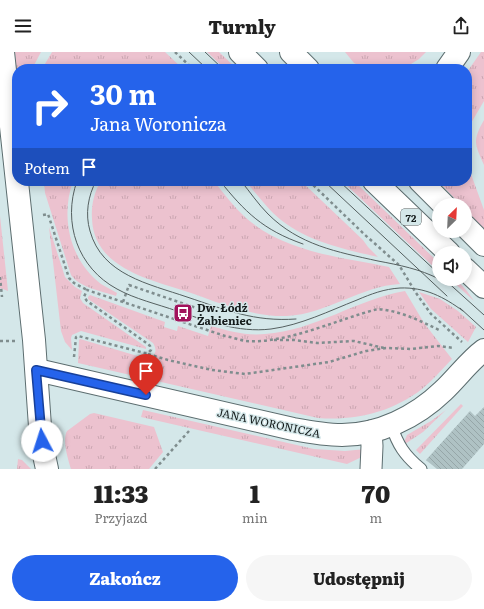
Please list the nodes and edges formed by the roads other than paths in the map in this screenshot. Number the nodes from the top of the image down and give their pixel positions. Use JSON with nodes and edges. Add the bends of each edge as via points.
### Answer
{"nodes":[{"id":1,"x":3,"y":52,"type":"edge"},
{"id":2,"x":240,"y":52,"type":"edge"},
{"id":3,"x":293,"y":52,"type":"edge"},
{"id":4,"x":458,"y":52,"type":"edge"},
{"id":5,"x":252,"y":64,"type":"edge"},
{"id":6,"x":304,"y":64,"type":"edge"},
{"id":7,"x":313,"y":64,"type":"edge"},
{"id":8,"x":450,"y":64,"type":"edge"},
{"id":9,"x":12,"y":136,"type":"edge"},
{"id":10,"x":17,"y":186,"type":"edge"},
{"id":11,"x":379,"y":186,"type":"edge"},
{"id":12,"x":425,"y":186,"type":"edge"},
{"id":13,"x":437,"y":198,"type":"edge"},
{"id":14,"x":472,"y":233,"type":"edge"},
{"id":15,"x":484,"y":245,"type":"edge"},
{"id":16,"x":442,"y":246,"type":"edge"},
{"id":17,"x":472,"y":275,"type":"edge"},
{"id":18,"x":484,"y":286,"type":"edge"},
{"id":19,"x":478,"y":348,"type":"edge"},
{"id":20,"x":36,"y":370,"type":"junction"},
{"id":21,"x":381,"y":428,"type":"junction"},
{"id":22,"x":47,"y":469,"type":"edge"},
{"id":23,"x":371,"y":469,"type":"edge"},
{"id":24,"x":421,"y":469,"type":"edge"}],
"edges":[{"from":1,"to":9,"type":"street"},
{"from":2,"to":5,"type":"street"},
{"from":3,"to":6,"type":"street"},
{"from":3,"to":7,"type":"street"},
{"from":4,"to":8,"type":"street"},
{"from":10,"to":20,"type":"street"},
{"from":11,"to":16,"type":"street","number":"72"},
{"from":12,"to":13,"type":"street"},
{"from":14,"to":15,"type":"street"},
{"from":17,"to":18,"type":"street"},
{"from":19,"to":21,"type":"street","name":"JANA WORONICZA","via":[[430,402],[416,412]]},
{"from":20,"to":21,"type":"street","name":"JANA WORONICZA","via":[[308,432],[343,435]]},
{"from":20,"to":22,"type":"street"},
{"from":21,"to":23,"type":"street"},
{"from":21,"to":24,"type":"lane"}]}
